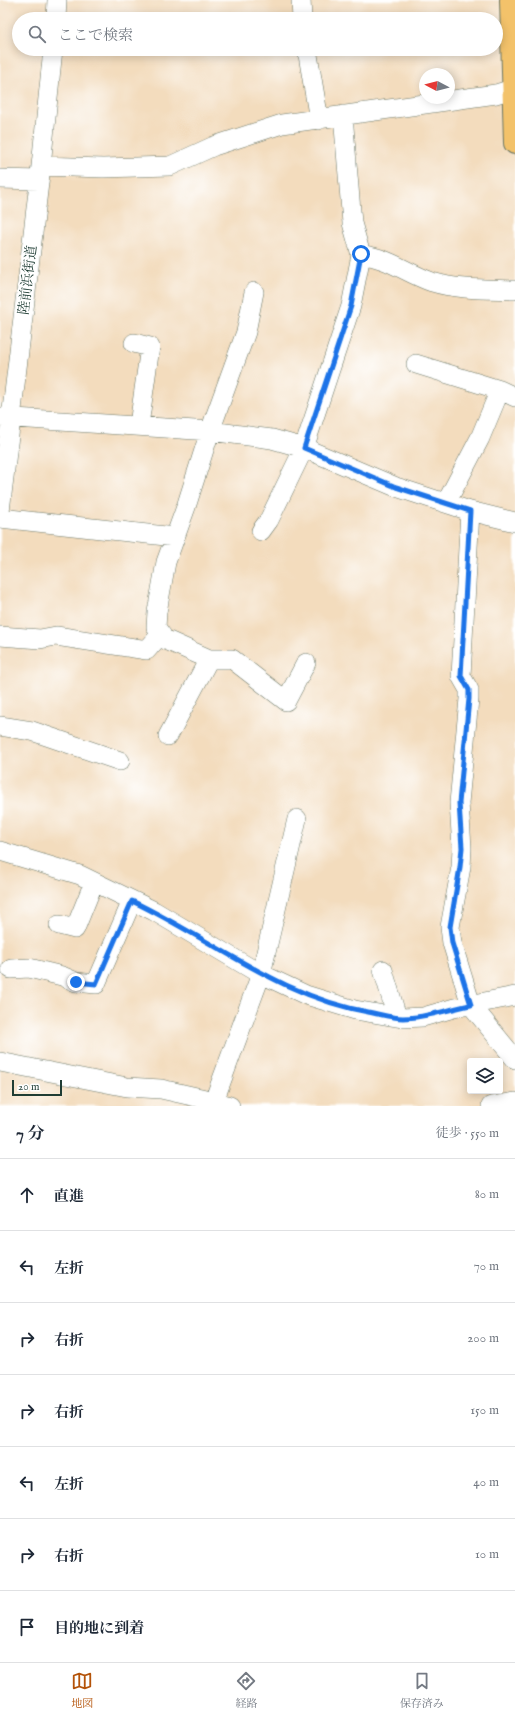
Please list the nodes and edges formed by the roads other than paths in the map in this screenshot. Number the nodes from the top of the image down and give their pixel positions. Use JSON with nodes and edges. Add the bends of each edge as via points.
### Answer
{"nodes":[{"id":1,"x":57,"y":0,"type":"edge"},
{"id":2,"x":301,"y":0,"type":"edge"},
{"id":3,"x":511,"y":0,"type":"edge"},
{"id":4,"x":56,"y":12,"type":"edge"},
{"id":5,"x":302,"y":12,"type":"edge"},
{"id":6,"x":52,"y":56,"type":"edge"},
{"id":7,"x":308,"y":56,"type":"edge"},
{"id":8,"x":514,"y":88,"type":"edge"},
{"id":9,"x":343,"y":115,"type":"junction"},
{"id":10,"x":319,"y":120,"type":"junction"},
{"id":11,"x":515,"y":143,"type":"edge"},
{"id":12,"x":40,"y":173,"type":"junction"},
{"id":13,"x":0,"y":179,"type":"edge"},
{"id":14,"x":361,"y":254,"type":"junction"},
{"id":15,"x":515,"y":290,"type":"edge"},
{"id":16,"x":254,"y":292,"type":"dead end"},
{"id":17,"x":134,"y":343,"type":"dead end"},
{"id":18,"x":416,"y":364,"type":"dead end"},
{"id":19,"x":507,"y":394,"type":"edge"},
{"id":20,"x":5,"y":417,"type":"edge"},
{"id":21,"x":139,"y":425,"type":"junction"},
{"id":22,"x":210,"y":431,"type":"junction"},
{"id":23,"x":304,"y":448,"type":"junction"},
{"id":24,"x":446,"y":504,"type":"junction"},
{"id":25,"x":470,"y":511,"type":"junction"},
{"id":26,"x":0,"y":512,"type":"edge"},
{"id":27,"x":0,"y":518,"type":"edge"},
{"id":28,"x":515,"y":522,"type":"edge"},
{"id":29,"x":261,"y":531,"type":"dead end"},
{"id":30,"x":175,"y":537,"type":"junction"},
{"id":31,"x":161,"y":634,"type":"junction"},
{"id":32,"x":0,"y":636,"type":"edge"},
{"id":33,"x":209,"y":659,"type":"junction"},
{"id":34,"x":306,"y":662,"type":"dead end"},
{"id":35,"x":0,"y":726,"type":"edge"},
{"id":36,"x":168,"y":736,"type":"dead end"},
{"id":37,"x":120,"y":761,"type":"dead end"},
{"id":38,"x":297,"y":819,"type":"dead end"},
{"id":39,"x":0,"y":851,"type":"edge"},
{"id":40,"x":94,"y":882,"type":"junction"},
{"id":41,"x":132,"y":901,"type":"junction"},
{"id":42,"x":59,"y":925,"type":"dead end"},
{"id":43,"x":11,"y":969,"type":"dead end"},
{"id":44,"x":383,"y":970,"type":"dead end"},
{"id":45,"x":261,"y":974,"type":"junction"},
{"id":46,"x":515,"y":996,"type":"edge"},
{"id":47,"x":471,"y":1005,"type":"junction"},
{"id":48,"x":397,"y":1017,"type":"junction"},
{"id":49,"x":515,"y":1059,"type":"edge"},
{"id":50,"x":0,"y":1062,"type":"edge"},
{"id":51,"x":515,"y":1102,"type":"edge"},
{"id":52,"x":222,"y":1104,"type":"edge"},
{"id":53,"x":491,"y":1106,"type":"edge"}],
"edges":[{"from":1,"to":4,"type":"street"},
{"from":2,"to":5,"type":"street"},
{"from":3,"to":8,"type":"highway"},
{"from":6,"to":12,"type":"street","name":"陸前浜街道"},
{"from":7,"to":10,"type":"street"},
{"from":8,"to":9,"type":"street","via":[[496,94]]},
{"from":8,"to":11,"type":"highway"},
{"from":9,"to":10,"type":"street"},
{"from":9,"to":14,"type":"street","via":[[352,223]]},
{"from":10,"to":12,"type":"street","via":[[282,124],[214,146],[170,166]]},
{"from":12,"to":13,"type":"street"},
{"from":12,"to":20,"type":"street","name":"陸前浜街道"},
{"from":14,"to":15,"type":"street","via":[[373,255],[433,282],[472,288]]},
{"from":14,"to":23,"type":"street","via":[[351,306]]},
{"from":16,"to":22,"type":"street","via":[[246,332]]},
{"from":17,"to":21,"type":"street","via":[[150,347]]},
{"from":18,"to":19,"type":"street"},
{"from":19,"to":24,"type":"street","via":[[480,438]]},
{"from":20,"to":21,"type":"street"},
{"from":20,"to":26,"type":"street","name":"陸前浜街道"},
{"from":21,"to":22,"type":"street"},
{"from":22,"to":23,"type":"street","via":[[272,439]]},
{"from":22,"to":30,"type":"street"},
{"from":23,"to":24,"type":"street","via":[[396,487]]},
{"from":23,"to":29,"type":"street","via":[[269,520]]},
{"from":24,"to":25,"type":"street"},
{"from":25,"to":28,"type":"street"},
{"from":25,"to":47,"type":"street","via":[[461,676],[469,690],[459,803],[462,848],[450,927],[452,943]]},
{"from":27,"to":30,"type":"street"},
{"from":30,"to":31,"type":"street","via":[[166,562],[157,612],[156,627]]},
{"from":31,"to":32,"type":"street","via":[[147,650],[56,636],[40,639]]},
{"from":31,"to":33,"type":"street","via":[[164,639]]},
{"from":33,"to":34,"type":"street","via":[[232,659],[286,702]]},
{"from":33,"to":36,"type":"street"},
{"from":35,"to":37,"type":"street","via":[[32,730]]},
{"from":38,"to":45,"type":"street"},
{"from":39,"to":40,"type":"street","via":[[80,875]]},
{"from":40,"to":41,"type":"street"},
{"from":40,"to":42,"type":"street","via":[[75,929]]},
{"from":41,"to":43,"type":"street","via":[[96,984],[76,982],[29,968]]},
{"from":41,"to":45,"type":"street"},
{"from":44,"to":48,"type":"street"},
{"from":45,"to":48,"type":"street","via":[[306,995],[355,1010]]},
{"from":45,"to":52,"type":"street"},
{"from":46,"to":47,"type":"street"},
{"from":47,"to":48,"type":"street","via":[[423,1017]]},
{"from":47,"to":49,"type":"street"},
{"from":50,"to":52,"type":"street","via":[[127,1087],[160,1089]]},
{"from":51,"to":53,"type":"street"}]}
